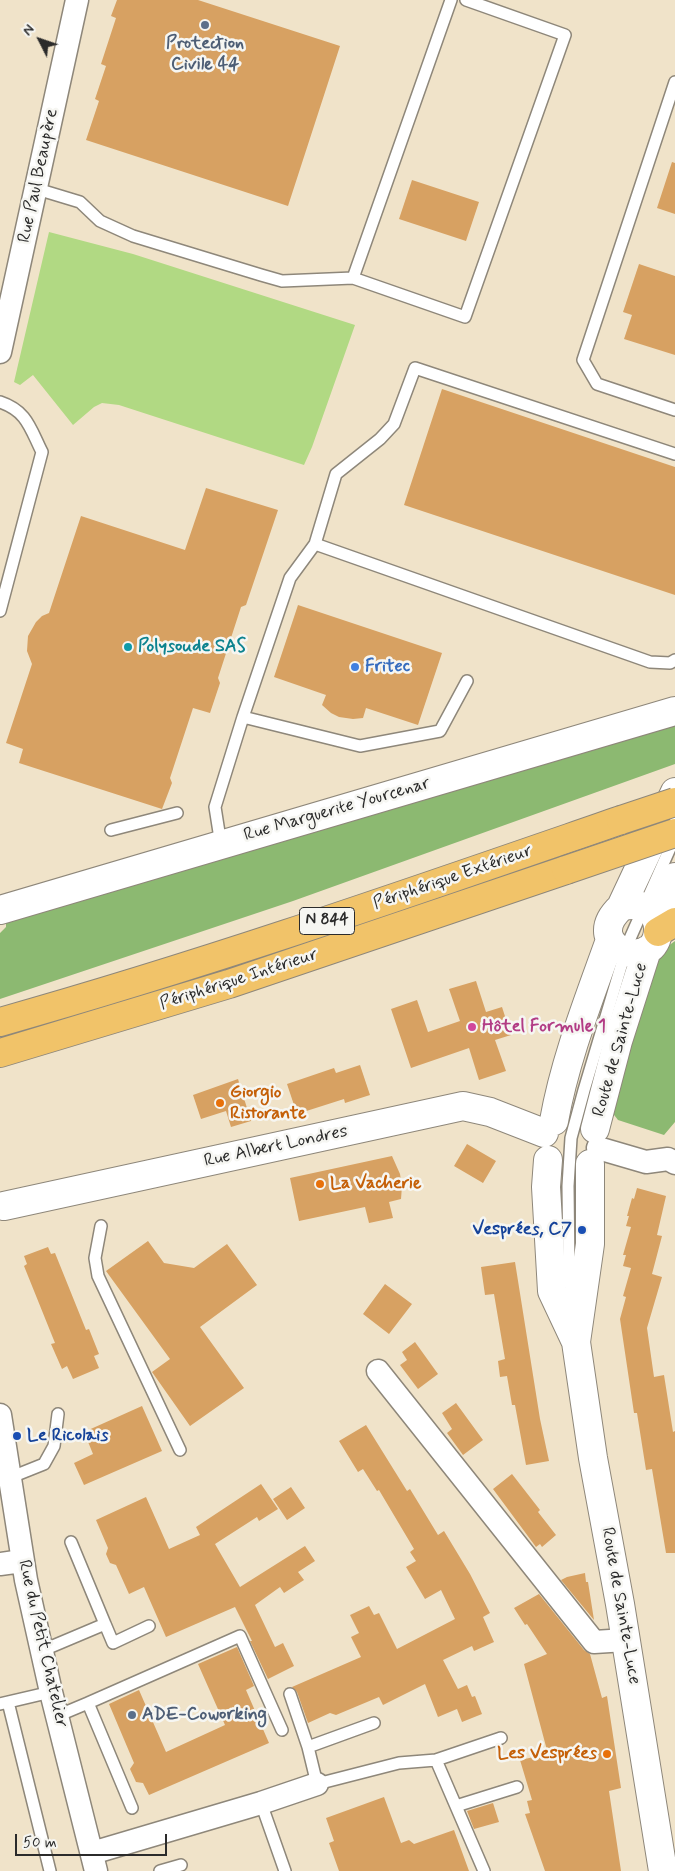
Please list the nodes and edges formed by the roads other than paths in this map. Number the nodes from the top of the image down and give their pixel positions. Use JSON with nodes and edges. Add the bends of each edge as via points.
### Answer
{"nodes":[{"id":1,"x":77,"y":0,"type":"edge"},
{"id":2,"x":451,"y":0,"type":"edge"},
{"id":3,"x":466,"y":0,"type":"edge"},
{"id":4,"x":675,"y":82,"type":"edge"},
{"id":5,"x":37,"y":189,"type":"junction"},
{"id":6,"x":354,"y":278,"type":"junction"},
{"id":7,"x":0,"y":352,"type":"edge"},
{"id":8,"x":0,"y":402,"type":"edge"},
{"id":9,"x":675,"y":410,"type":"edge"},
{"id":10,"x":675,"y":454,"type":"edge"},
{"id":11,"x":315,"y":544,"type":"junction"},
{"id":12,"x":0,"y":611,"type":"edge"},
{"id":13,"x":675,"y":660,"type":"edge"},
{"id":14,"x":467,"y":681,"type":"dead end"},
{"id":15,"x":675,"y":711,"type":"edge"},
{"id":16,"x":243,"y":717,"type":"junction"},
{"id":17,"x":675,"y":792,"type":"edge"},
{"id":18,"x":675,"y":802,"type":"edge"},
{"id":19,"x":177,"y":813,"type":"dead end"},
{"id":20,"x":111,"y":830,"type":"dead end"},
{"id":21,"x":675,"y":835,"type":"edge"},
{"id":22,"x":221,"y":845,"type":"junction"},
{"id":23,"x":675,"y":877,"type":"edge"},
{"id":24,"x":0,"y":910,"type":"edge"},
{"id":25,"x":642,"y":929,"type":"edge"},
{"id":26,"x":0,"y":1022,"type":"edge"},
{"id":27,"x":0,"y":1053,"type":"edge"},
{"id":28,"x":572,"y":1143,"type":"junction"},
{"id":29,"x":672,"y":1157,"type":"edge"},
{"id":30,"x":1,"y":1203,"type":"edge"},
{"id":31,"x":101,"y":1226,"type":"dead end"},
{"id":32,"x":576,"y":1342,"type":"junction"},
{"id":33,"x":378,"y":1371,"type":"dead end"},
{"id":34,"x":58,"y":1414,"type":"dead end"},
{"id":35,"x":0,"y":1415,"type":"edge"},
{"id":36,"x":180,"y":1450,"type":"dead end"},
{"id":37,"x":9,"y":1478,"type":"junction"},
{"id":38,"x":71,"y":1542,"type":"dead end"},
{"id":39,"x":22,"y":1561,"type":"junction"},
{"id":40,"x":0,"y":1564,"type":"edge"},
{"id":41,"x":105,"y":1624,"type":"junction"},
{"id":42,"x":149,"y":1626,"type":"dead end"},
{"id":43,"x":626,"y":1640,"type":"junction"},
{"id":44,"x":42,"y":1651,"type":"junction"},
{"id":45,"x":51,"y":1692,"type":"junction"},
{"id":46,"x":290,"y":1694,"type":"dead end"},
{"id":47,"x":4,"y":1703,"type":"edge"},
{"id":48,"x":88,"y":1703,"type":"junction"},
{"id":49,"x":57,"y":1716,"type":"junction"},
{"id":50,"x":374,"y":1723,"type":"dead end"},
{"id":51,"x":282,"y":1730,"type":"dead end"},
{"id":52,"x":501,"y":1738,"type":"dead end"},
{"id":53,"x":308,"y":1747,"type":"junction"},
{"id":54,"x":436,"y":1760,"type":"junction"},
{"id":55,"x":317,"y":1784,"type":"junction"},
{"id":56,"x":517,"y":1787,"type":"dead end"},
{"id":57,"x":261,"y":1803,"type":"junction"},
{"id":58,"x":456,"y":1806,"type":"junction"},
{"id":59,"x":132,"y":1808,"type":"dead end"},
{"id":60,"x":94,"y":1862,"type":"edge"},
{"id":61,"x":181,"y":1865,"type":"dead end"},
{"id":62,"x":50,"y":1871,"type":"edge"},
{"id":63,"x":160,"y":1871,"type":"edge"},
{"id":64,"x":285,"y":1871,"type":"edge"},
{"id":65,"x":484,"y":1871,"type":"edge"},
{"id":66,"x":663,"y":1871,"type":"edge"}],
"edges":[{"from":1,"to":5,"type":"street","name":"Rue Paul Beaupère"},
{"from":2,"to":6,"type":"lane"},
{"from":3,"to":6,"type":"lane","via":[[565,34],[466,317]]},
{"from":4,"to":9,"type":"lane","via":[[583,360],[597,384]]},
{"from":5,"to":6,"type":"lane","via":[[80,202],[100,221],[133,236],[261,276],[282,281]]},
{"from":5,"to":7,"type":"street","name":"Rue Paul Beaupère"},
{"from":8,"to":12,"type":"lane","via":[[14,407],[24,417],[42,452]]},
{"from":10,"to":11,"type":"lane","via":[[415,368],[394,424],[336,474]]},
{"from":11,"to":13,"type":"lane","via":[[650,662],[670,663]]},
{"from":11,"to":16,"type":"lane","via":[[290,578]]},
{"from":14,"to":16,"type":"lane","via":[[440,731],[360,746]]},
{"from":15,"to":22,"type":"street","name":"Rue Marguerite Yourcenar"},
{"from":16,"to":22,"type":"lane","via":[[215,807]]},
{"from":17,"to":25,"type":"street","name":"Route de Sainte-Luce"},
{"from":18,"to":26,"type":"highway","name":"Périphérique Extérieur","number":"N 844","bridge":true,"via":[[360,910]]},
{"from":19,"to":20,"type":"lane"},
{"from":21,"to":25,"type":"lane","name":"Route de Sainte-Luce"},
{"from":21,"to":27,"type":"highway","name":"Périphérique Intérieur","number":"N 844","bridge":true,"via":[[229,984]]},
{"from":22,"to":24,"type":"street","name":"Rue Marguerite Yourcenar"},
{"from":23,"to":25,"type":"street","name":"Route de Sainte-Luce"},
{"from":25,"to":28,"type":"street","name":"Route de Sainte-Luce","via":[[625,1015],[602,1097]]},
{"from":25,"to":28,"type":"street","name":"Route de Sainte-Luce","via":[[578,1033],[562,1083]]},
{"from":28,"to":29,"type":"street","via":[[646,1162]]},
{"from":28,"to":30,"type":"street","name":"Rue Albert Londres","via":[[490,1112],[463,1106]]},
{"from":28,"to":32,"type":"street","name":"Route de Sainte-Luce","via":[[590,1244]]},
{"from":28,"to":32,"type":"street","name":"Route de Sainte-Luce","via":[[546,1187],[552,1291]]},
{"from":31,"to":36,"type":"lane","via":[[96,1258],[98,1276]]},
{"from":32,"to":43,"type":"street","name":"Route de Sainte-Luce"},
{"from":33,"to":43,"type":"street","via":[[594,1642]]},
{"from":34,"to":37,"type":"lane","via":[[54,1446],[44,1464]]},
{"from":35,"to":37,"type":"street","name":"Rue du Petit Chatelier"},
{"from":37,"to":39,"type":"street","name":"Rue du Petit Chatelier"},
{"from":38,"to":41,"type":"lane"},
{"from":39,"to":40,"type":"street"},
{"from":39,"to":44,"type":"street","name":"Rue du Petit Chatelier"},
{"from":41,"to":42,"type":"lane","via":[[113,1642]]},
{"from":41,"to":44,"type":"lane"},
{"from":43,"to":66,"type":"street","name":"Route de Sainte-Luce"},
{"from":44,"to":45,"type":"street","name":"Rue du Petit Chatelier"},
{"from":45,"to":47,"type":"lane"},
{"from":45,"to":49,"type":"street","name":"Rue du Petit Chatelier"},
{"from":46,"to":53,"type":"lane"},
{"from":47,"to":62,"type":"lane"},
{"from":48,"to":49,"type":"lane"},
{"from":48,"to":51,"type":"lane","via":[[240,1636]]},
{"from":48,"to":59,"type":"lane"},
{"from":49,"to":60,"type":"street","name":"Rue du Petit Chatelier"},
{"from":50,"to":53,"type":"lane"},
{"from":52,"to":54,"type":"lane"},
{"from":53,"to":55,"type":"lane"},
{"from":54,"to":55,"type":"lane","via":[[400,1763]]},
{"from":54,"to":58,"type":"lane"},
{"from":55,"to":57,"type":"street"},
{"from":56,"to":58,"type":"lane"},
{"from":57,"to":60,"type":"street"},
{"from":57,"to":64,"type":"lane"},
{"from":58,"to":65,"type":"lane"},
{"from":61,"to":63,"type":"lane"}]}
